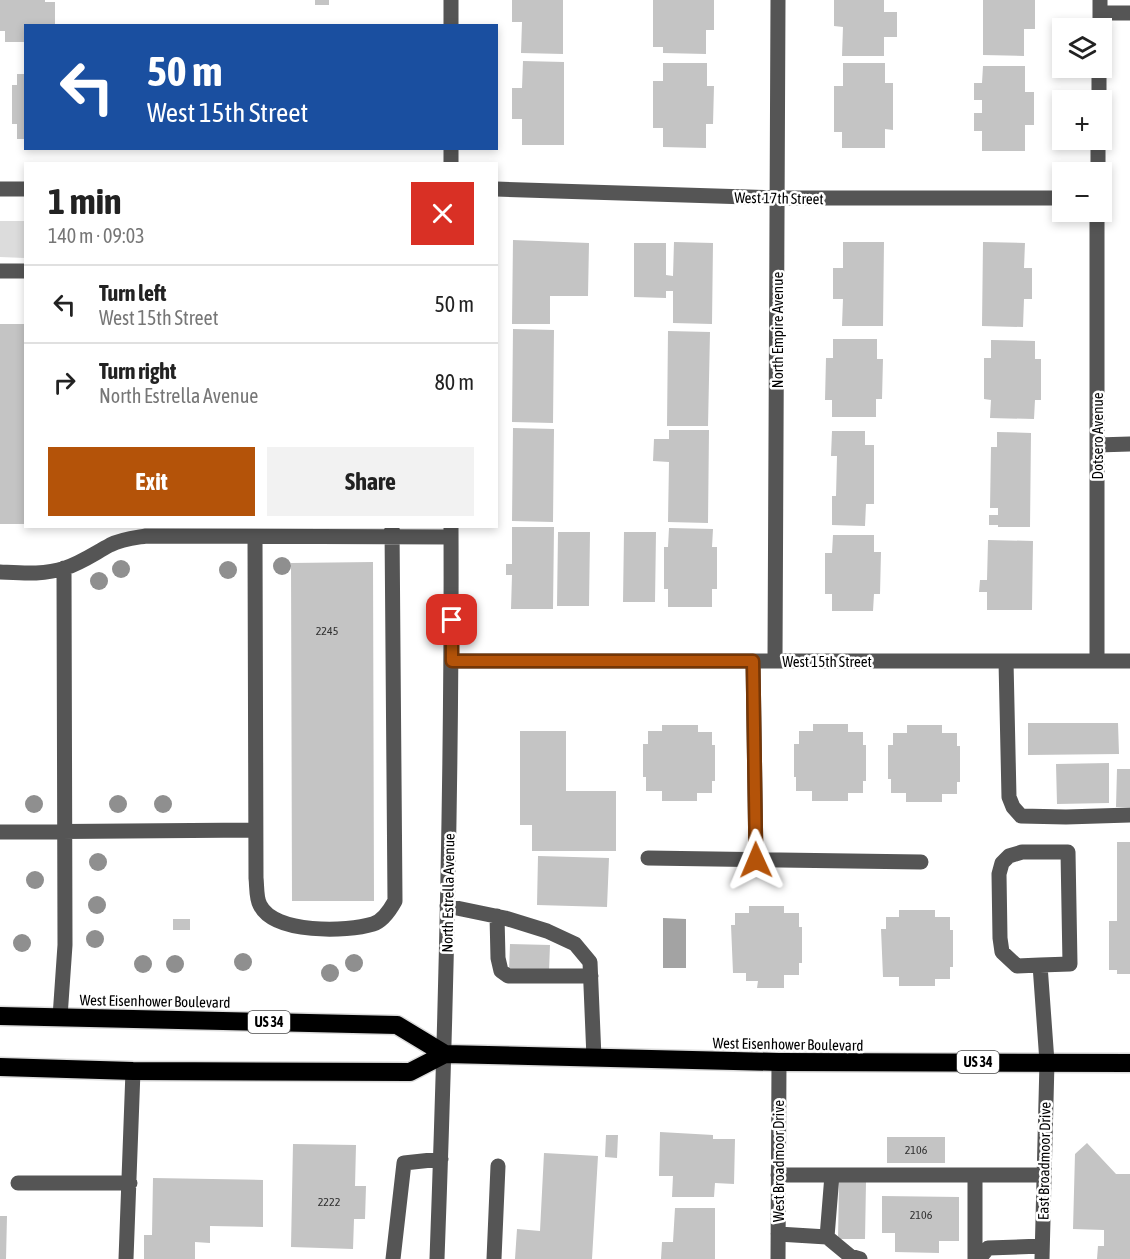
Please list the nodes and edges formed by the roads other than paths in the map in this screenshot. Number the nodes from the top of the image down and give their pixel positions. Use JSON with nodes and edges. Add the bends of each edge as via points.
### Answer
{"nodes":[{"id":1,"x":451,"y":0,"type":"edge"},
{"id":2,"x":778,"y":0,"type":"edge"},
{"id":3,"x":1130,"y":13,"type":"edge"},
{"id":4,"x":1100,"y":14,"type":"edge"},
{"id":5,"x":451,"y":24,"type":"edge"},
{"id":6,"x":0,"y":189,"type":"edge"},
{"id":7,"x":24,"y":189,"type":"edge"},
{"id":8,"x":498,"y":189,"type":"edge"},
{"id":9,"x":778,"y":198,"type":"junction"},
{"id":10,"x":1052,"y":198,"type":"edge"},
{"id":11,"x":1098,"y":222,"type":"edge"},
{"id":12,"x":0,"y":271,"type":"edge"},
{"id":13,"x":24,"y":271,"type":"edge"},
{"id":14,"x":1130,"y":444,"type":"edge"},
{"id":15,"x":1097,"y":445,"type":"junction"},
{"id":16,"x":393,"y":532,"type":"edge"},
{"id":17,"x":451,"y":532,"type":"edge"},
{"id":18,"x":255,"y":537,"type":"junction"},
{"id":19,"x":64,"y":568,"type":"junction"},
{"id":20,"x":0,"y":572,"type":"edge"},
{"id":21,"x":452,"y":661,"type":"junction"},
{"id":22,"x":753,"y":661,"type":"junction"},
{"id":23,"x":775,"y":661,"type":"junction"},
{"id":24,"x":1006,"y":661,"type":"junction"},
{"id":25,"x":1097,"y":661,"type":"junction"},
{"id":26,"x":1130,"y":661,"type":"edge"},
{"id":27,"x":1130,"y":815,"type":"edge"},
{"id":28,"x":255,"y":830,"type":"junction"},
{"id":29,"x":0,"y":832,"type":"edge"},
{"id":30,"x":65,"y":833,"type":"junction"},
{"id":31,"x":648,"y":858,"type":"dead end"},
{"id":32,"x":756,"y":860,"type":"junction"},
{"id":33,"x":921,"y":862,"type":"dead end"},
{"id":34,"x":447,"y":906,"type":"junction"},
{"id":35,"x":497,"y":916,"type":"junction"},
{"id":36,"x":1040,"y":965,"type":"junction"},
{"id":37,"x":591,"y":976,"type":"junction"},
{"id":38,"x":0,"y":1016,"type":"edge"},
{"id":39,"x":60,"y":1017,"type":"junction"},
{"id":40,"x":445,"y":1054,"type":"junction"},
{"id":41,"x":594,"y":1058,"type":"junction"},
{"id":42,"x":779,"y":1062,"type":"junction"},
{"id":43,"x":1047,"y":1062,"type":"junction"},
{"id":44,"x":1130,"y":1063,"type":"edge"},
{"id":45,"x":0,"y":1067,"type":"edge"},
{"id":46,"x":133,"y":1071,"type":"junction"},
{"id":47,"x":441,"y":1159,"type":"junction"},
{"id":48,"x":498,"y":1166,"type":"dead end"},
{"id":49,"x":778,"y":1175,"type":"junction"},
{"id":50,"x":832,"y":1175,"type":"junction"},
{"id":51,"x":975,"y":1175,"type":"junction"},
{"id":52,"x":1044,"y":1175,"type":"junction"},
{"id":53,"x":18,"y":1183,"type":"dead end"},
{"id":54,"x":130,"y":1183,"type":"junction"},
{"id":55,"x":778,"y":1234,"type":"junction"},
{"id":56,"x":827,"y":1237,"type":"junction"},
{"id":57,"x":1042,"y":1253,"type":"edge"},
{"id":58,"x":126,"y":1259,"type":"edge"},
{"id":59,"x":393,"y":1259,"type":"edge"},
{"id":60,"x":437,"y":1259,"type":"edge"},
{"id":61,"x":494,"y":1259,"type":"edge"},
{"id":62,"x":778,"y":1259,"type":"edge"},
{"id":63,"x":860,"y":1259,"type":"edge"},
{"id":64,"x":977,"y":1259,"type":"edge"}],
"edges":[{"from":1,"to":5,"type":"street"},
{"from":2,"to":9,"type":"street","name":"North Empire Avenue"},
{"from":3,"to":4,"type":"street"},
{"from":6,"to":7,"type":"street"},
{"from":8,"to":9,"type":"street","name":"West 17th Street"},
{"from":9,"to":10,"type":"street","name":"West 17th Street"},
{"from":9,"to":23,"type":"street","name":"North Empire Avenue"},
{"from":11,"to":15,"type":"street","name":"Dotsero Avenue"},
{"from":12,"to":13,"type":"street"},
{"from":14,"to":15,"type":"street"},
{"from":15,"to":25,"type":"street","name":"Dotsero Avenue"},
{"from":16,"to":17,"type":"street"},
{"from":16,"to":18,"type":"street"},
{"from":16,"to":28,"type":"street","via":[[394,901],[389,912],[375,924],[350,928],[297,927],[278,922],[260,906]]},
{"from":17,"to":21,"type":"street","name":"North Estrella Avenue"},
{"from":18,"to":19,"type":"street","via":[[128,538]]},
{"from":18,"to":28,"type":"street"},
{"from":19,"to":20,"type":"street","via":[[38,573]]},
{"from":19,"to":30,"type":"street"},
{"from":21,"to":22,"type":"street","name":"West 15th Street"},
{"from":21,"to":34,"type":"street","name":"North Estrella Avenue"},
{"from":22,"to":23,"type":"street","name":"West 15th Street"},
{"from":22,"to":32,"type":"street"},
{"from":23,"to":24,"type":"street","name":"West 15th Street"},
{"from":24,"to":25,"type":"street","name":"West 15th Street"},
{"from":24,"to":27,"type":"street","via":[[1009,797],[1013,807],[1021,816]]},
{"from":25,"to":26,"type":"street","name":"West 15th Street"},
{"from":28,"to":30,"type":"street"},
{"from":29,"to":30,"type":"street"},
{"from":30,"to":39,"type":"street","via":[[65,945]]},
{"from":31,"to":32,"type":"street"},
{"from":32,"to":33,"type":"street"},
{"from":34,"to":35,"type":"street"},
{"from":34,"to":40,"type":"street","name":"North Estrella Avenue"},
{"from":35,"to":37,"type":"street","via":[[575,944],[590,962]]},
{"from":35,"to":37,"type":"street","via":[[498,958],[501,971],[508,976]]},
{"from":36,"to":36,"type":"street","via":[[1017,966],[1002,952],[999,874],[1002,862],[1009,856],[1022,852],[1068,852],[1070,964]]},
{"from":36,"to":43,"type":"street","name":"East Broadmoor Drive"},
{"from":37,"to":41,"type":"street"},
{"from":38,"to":39,"type":"highway","name":"West Eisenhower Boulevard","number":"US 34"},
{"from":39,"to":40,"type":"highway","name":"West Eisenhower Boulevard","number":"US 34","via":[[397,1025]]},
{"from":40,"to":41,"type":"highway","name":"West Eisenhower Boulevard","number":"US 34"},
{"from":40,"to":46,"type":"highway","name":"West Eisenhower Boulevard","number":"US 34","via":[[410,1072]]},
{"from":40,"to":47,"type":"street","name":"North Estrella Avenue"},
{"from":41,"to":42,"type":"highway","name":"West Eisenhower Boulevard","number":"US 34"},
{"from":42,"to":43,"type":"highway","name":"West Eisenhower Boulevard","number":"US 34"},
{"from":42,"to":49,"type":"street","name":"West Broadmoor Drive"},
{"from":43,"to":44,"type":"highway","name":"West Eisenhower Boulevard","number":"US 34"},
{"from":43,"to":52,"type":"street","name":"East Broadmoor Drive"},
{"from":45,"to":46,"type":"highway","name":"West Eisenhower Boulevard","number":"US 34"},
{"from":46,"to":54,"type":"street"},
{"from":47,"to":59,"type":"street","via":[[404,1163]]},
{"from":47,"to":60,"type":"street","name":"North Estrella Avenue"},
{"from":48,"to":61,"type":"street"},
{"from":49,"to":50,"type":"street"},
{"from":49,"to":55,"type":"street","name":"West Broadmoor Drive"},
{"from":50,"to":51,"type":"street"},
{"from":50,"to":56,"type":"street"},
{"from":51,"to":52,"type":"street"},
{"from":51,"to":64,"type":"street"},
{"from":52,"to":57,"type":"street","name":"East Broadmoor Drive"},
{"from":53,"to":54,"type":"street"},
{"from":54,"to":58,"type":"street"},
{"from":55,"to":56,"type":"street"},
{"from":55,"to":62,"type":"street","name":"West Broadmoor Drive"},
{"from":56,"to":63,"type":"street","via":[[850,1256]]},
{"from":57,"to":64,"type":"street","via":[[988,1248]]}]}
